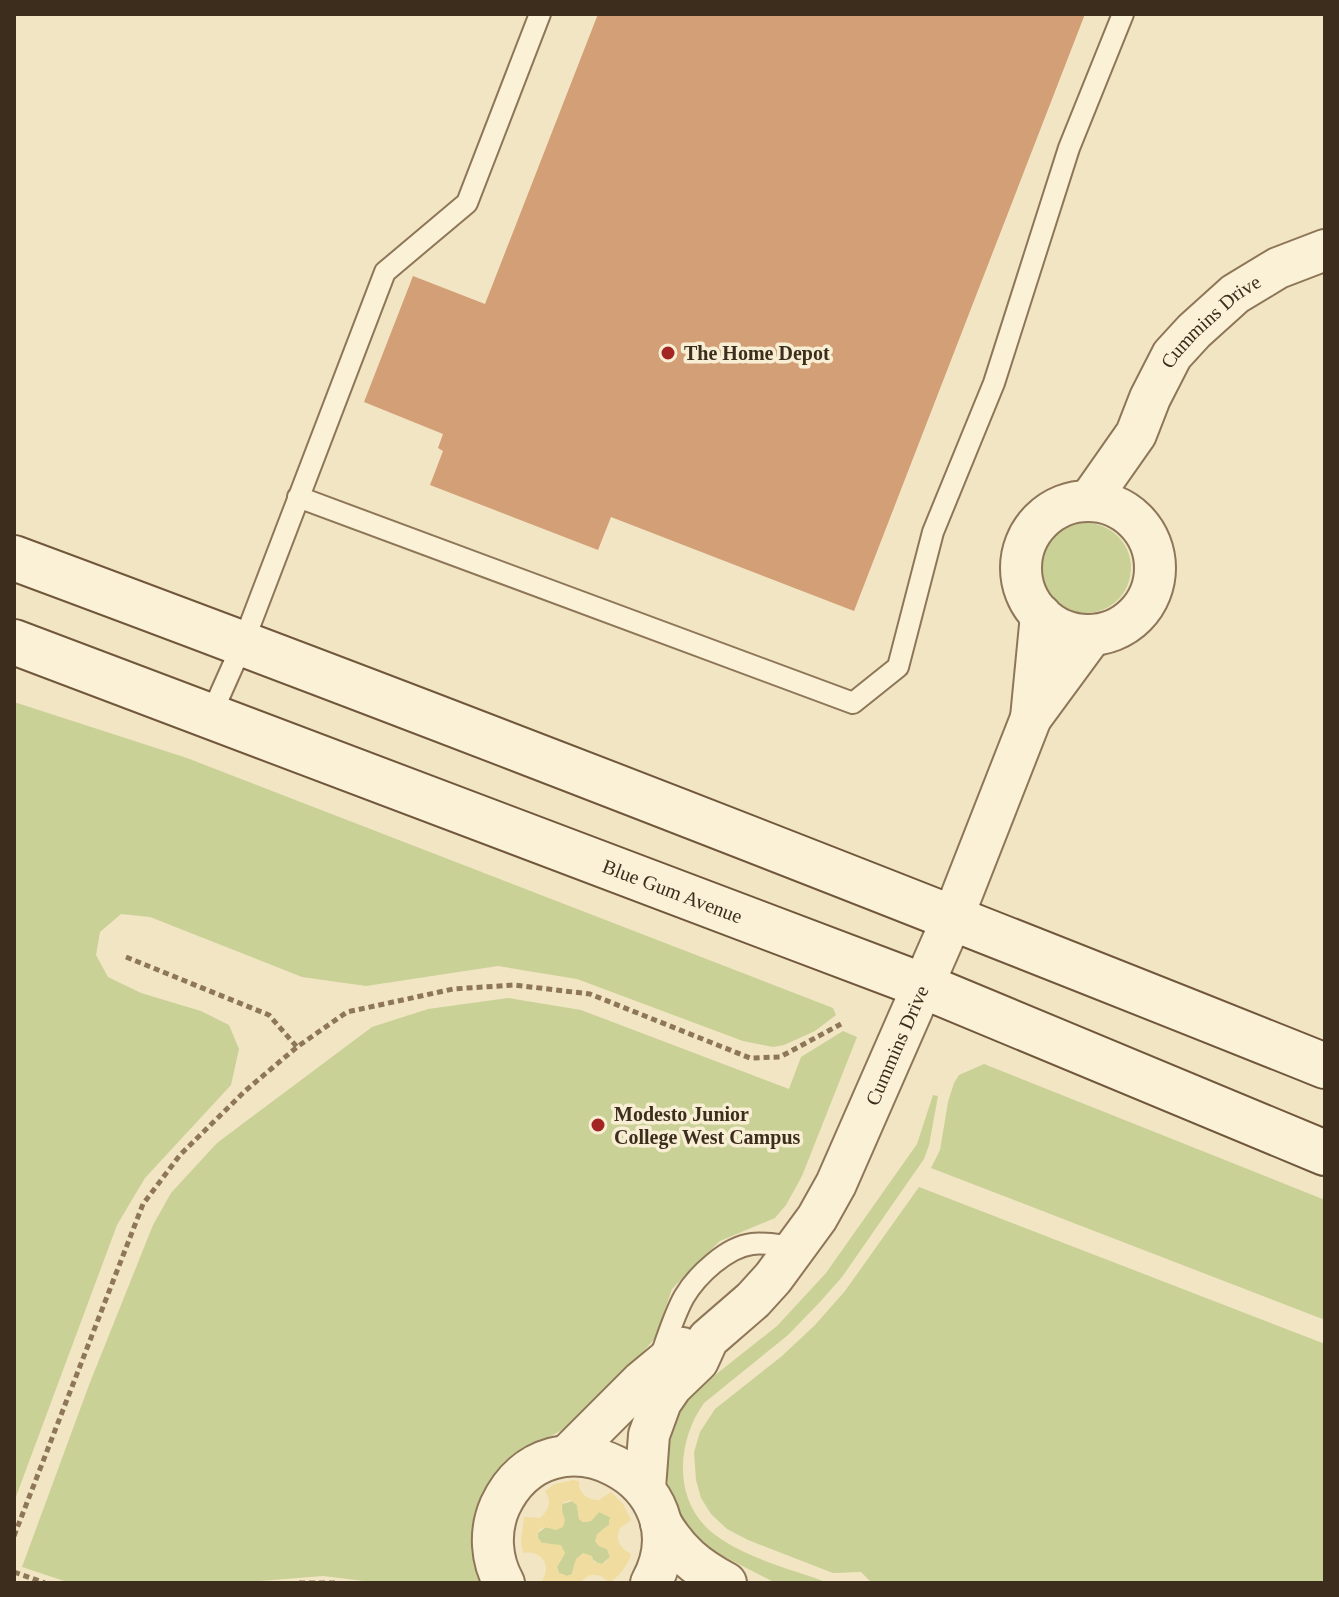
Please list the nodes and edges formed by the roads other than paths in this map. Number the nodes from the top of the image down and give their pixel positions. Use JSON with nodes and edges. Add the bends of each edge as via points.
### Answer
{"nodes":[{"id":1,"x":540,"y":14,"type":"edge"},
{"id":2,"x":1123,"y":14,"type":"edge"},
{"id":3,"x":1325,"y":250,"type":"edge"},
{"id":4,"x":1136,"y":434,"type":"junction"},
{"id":5,"x":298,"y":497,"type":"junction"},
{"id":6,"x":1089,"y":501,"type":"junction"},
{"id":7,"x":1130,"y":516,"type":"junction"},
{"id":8,"x":14,"y":558,"type":"edge"},
{"id":9,"x":1041,"y":615,"type":"junction"},
{"id":10,"x":1092,"y":635,"type":"junction"},
{"id":11,"x":14,"y":642,"type":"edge"},
{"id":12,"x":243,"y":643,"type":"junction"},
{"id":13,"x":210,"y":717,"type":"junction"},
{"id":14,"x":1031,"y":718,"type":"junction"},
{"id":15,"x":953,"y":917,"type":"junction"},
{"id":16,"x":921,"y":985,"type":"junction"},
{"id":17,"x":1325,"y":1066,"type":"edge"},
{"id":18,"x":1325,"y":1153,"type":"edge"},
{"id":19,"x":796,"y":1247,"type":"junction"},
{"id":20,"x":708,"y":1339,"type":"junction"},
{"id":21,"x":655,"y":1370,"type":"junction"},
{"id":22,"x":568,"y":1455,"type":"junction"},
{"id":23,"x":653,"y":1506,"type":"junction"},
{"id":24,"x":502,"y":1581,"type":"edge"},
{"id":25,"x":651,"y":1583,"type":"edge"},
{"id":26,"x":726,"y":1583,"type":"edge"}],
"edges":[{"from":1,"to":5,"type":"lane","via":[[467,203],[385,272]]},
{"from":2,"to":5,"type":"lane","via":[[1069,148],[994,383],[933,532],[898,667],[853,703]]},
{"from":3,"to":4,"type":"street","name":"Cummins Drive","via":[[1278,268],[1235,294],[1194,331],[1172,355]]},
{"from":4,"to":6,"type":"street","name":"Cummins Drive"},
{"from":4,"to":7,"type":"street","name":"Cummins Drive"},
{"from":5,"to":12,"type":"lane"},
{"from":6,"to":7,"type":"street"},
{"from":6,"to":9,"type":"street","via":[[1049,514],[1033,529],[1024,548],[1024,590]]},
{"from":7,"to":10,"type":"street","via":[[1146,533],[1154,555],[1155,578],[1148,600],[1114,630]]},
{"from":8,"to":12,"type":"main road"},
{"from":9,"to":10,"type":"street","via":[[1069,633]]},
{"from":9,"to":14,"type":"street","name":"Cummins Drive"},
{"from":10,"to":14,"type":"street","name":"Cummins Drive"},
{"from":11,"to":13,"type":"main road","name":"Blue Gum Avenue"},
{"from":12,"to":13,"type":"lane"},
{"from":12,"to":15,"type":"main road"},
{"from":13,"to":16,"type":"main road","name":"Blue Gum Avenue"},
{"from":14,"to":15,"type":"street","name":"Cummins Drive"},
{"from":15,"to":16,"type":"street","name":"Cummins Drive"},
{"from":15,"to":17,"type":"main road"},
{"from":16,"to":18,"type":"main road","name":"Blue Gum Avenue"},
{"from":16,"to":19,"type":"street","name":"Cummins Drive","via":[[836,1184]]},
{"from":19,"to":20,"type":"street","name":"Cummins Drive","via":[[753,1300]]},
{"from":19,"to":21,"type":"lane","via":[[741,1246],[706,1272],[685,1295]]},
{"from":20,"to":21,"type":"street","name":"Cummins Drive","via":[[688,1342]]},
{"from":20,"to":23,"type":"street","name":"Cummins Drive","via":[[698,1361],[672,1386],[649,1435]]},
{"from":21,"to":22,"type":"street","name":"Cummins Drive"},
{"from":22,"to":23,"type":"street","via":[[627,1471]]},
{"from":22,"to":24,"type":"street","via":[[535,1467],[505,1496],[492,1538]]},
{"from":23,"to":25,"type":"street","name":"Cummins Drive","via":[[662,1548]]},
{"from":23,"to":26,"type":"street","via":[[682,1554]]}]}
